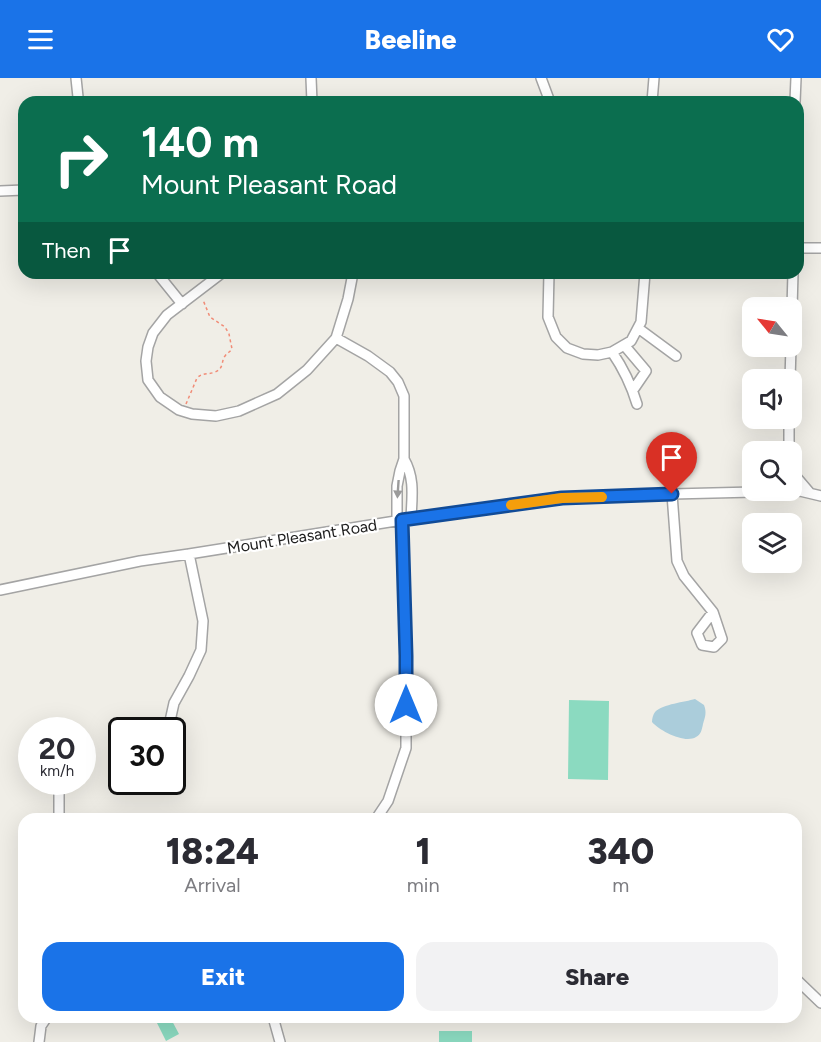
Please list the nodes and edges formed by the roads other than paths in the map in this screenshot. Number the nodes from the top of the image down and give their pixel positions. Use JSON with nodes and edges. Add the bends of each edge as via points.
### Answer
{"nodes":[{"id":1,"x":76,"y":78,"type":"edge"},
{"id":2,"x":311,"y":78,"type":"edge"},
{"id":3,"x":541,"y":78,"type":"edge"},
{"id":4,"x":654,"y":78,"type":"edge"},
{"id":5,"x":796,"y":78,"type":"edge"},
{"id":6,"x":78,"y":96,"type":"edge"},
{"id":7,"x":312,"y":96,"type":"edge"},
{"id":8,"x":548,"y":96,"type":"edge"},
{"id":9,"x":652,"y":96,"type":"edge"},
{"id":10,"x":795,"y":96,"type":"edge"},
{"id":11,"x":18,"y":190,"type":"edge"},
{"id":12,"x":0,"y":191,"type":"edge"},
{"id":13,"x":804,"y":248,"type":"edge"},
{"id":14,"x":821,"y":248,"type":"edge"},
{"id":15,"x":162,"y":279,"type":"edge"},
{"id":16,"x":214,"y":279,"type":"edge"},
{"id":17,"x":352,"y":279,"type":"edge"},
{"id":18,"x":549,"y":279,"type":"edge"},
{"id":19,"x":645,"y":279,"type":"edge"},
{"id":20,"x":793,"y":279,"type":"edge"},
{"id":21,"x":792,"y":297,"type":"edge"},
{"id":22,"x":182,"y":304,"type":"junction"},
{"id":23,"x":638,"y":328,"type":"junction"},
{"id":24,"x":336,"y":339,"type":"junction"},
{"id":25,"x":624,"y":345,"type":"junction"},
{"id":26,"x":612,"y":352,"type":"junction"},
{"id":27,"x":676,"y":356,"type":"dead end"},
{"id":28,"x":633,"y":390,"type":"junction"},
{"id":29,"x":637,"y":404,"type":"dead end"},
{"id":30,"x":404,"y":459,"type":"junction"},
{"id":31,"x":802,"y":484,"type":"edge"},
{"id":32,"x":742,"y":492,"type":"edge"},
{"id":33,"x":802,"y":492,"type":"edge"},
{"id":34,"x":808,"y":492,"type":"junction"},
{"id":35,"x":672,"y":494,"type":"junction"},
{"id":36,"x":821,"y":496,"type":"edge"},
{"id":37,"x":404,"y":520,"type":"junction"},
{"id":38,"x":189,"y":554,"type":"junction"},
{"id":39,"x":0,"y":590,"type":"edge"},
{"id":40,"x":713,"y":612,"type":"dead end"},
{"id":41,"x":171,"y":717,"type":"edge"},
{"id":42,"x":59,"y":795,"type":"edge"},
{"id":43,"x":59,"y":813,"type":"edge"},
{"id":44,"x":380,"y":813,"type":"edge"},
{"id":45,"x":802,"y":984,"type":"edge"},
{"id":46,"x":821,"y":1003,"type":"edge"},
{"id":47,"x":43,"y":1023,"type":"edge"},
{"id":48,"x":275,"y":1023,"type":"edge"},
{"id":49,"x":39,"y":1042,"type":"edge"},
{"id":50,"x":280,"y":1042,"type":"edge"}],
"edges":[{"from":1,"to":6,"type":"street"},
{"from":2,"to":7,"type":"street"},
{"from":3,"to":8,"type":"street"},
{"from":4,"to":9,"type":"street"},
{"from":5,"to":10,"type":"street"},
{"from":11,"to":12,"type":"street"},
{"from":13,"to":14,"type":"street"},
{"from":15,"to":22,"type":"street"},
{"from":16,"to":22,"type":"street"},
{"from":17,"to":24,"type":"street"},
{"from":18,"to":26,"type":"street","via":[[548,317],[556,338],[583,354]]},
{"from":19,"to":23,"type":"street"},
{"from":20,"to":21,"type":"street"},
{"from":22,"to":24,"type":"street","via":[[153,333],[146,361],[148,380],[159,397],[192,414],[216,416],[239,411],[277,394]]},
{"from":23,"to":25,"type":"street"},
{"from":23,"to":27,"type":"street"},
{"from":24,"to":30,"type":"street","via":[[377,362],[398,382],[404,396]]},
{"from":25,"to":26,"type":"street"},
{"from":25,"to":28,"type":"street","via":[[646,371]]},
{"from":26,"to":28,"type":"street"},
{"from":28,"to":29,"type":"street"},
{"from":30,"to":37,"type":"street","one_way":true,"via":[[397,486]]},
{"from":30,"to":37,"type":"street","via":[[413,480]]},
{"from":31,"to":34,"type":"street"},
{"from":32,"to":35,"type":"street","name":"Mount Pleasant Road"},
{"from":33,"to":34,"type":"street","name":"Mount Pleasant Road"},
{"from":34,"to":36,"type":"street","name":"Mount Pleasant Road"},
{"from":35,"to":37,"type":"street","name":"Mount Pleasant Road","via":[[562,498]]},
{"from":35,"to":40,"type":"street","via":[[677,561]]},
{"from":37,"to":38,"type":"street","name":"Mount Pleasant Road"},
{"from":37,"to":44,"type":"street","via":[[406,748]]},
{"from":38,"to":39,"type":"street","name":"Mount Pleasant Road"},
{"from":38,"to":41,"type":"street","via":[[203,621],[201,650]]},
{"from":42,"to":43,"type":"street"},
{"from":45,"to":46,"type":"street"},
{"from":47,"to":49,"type":"street"},
{"from":48,"to":50,"type":"street"}]}
